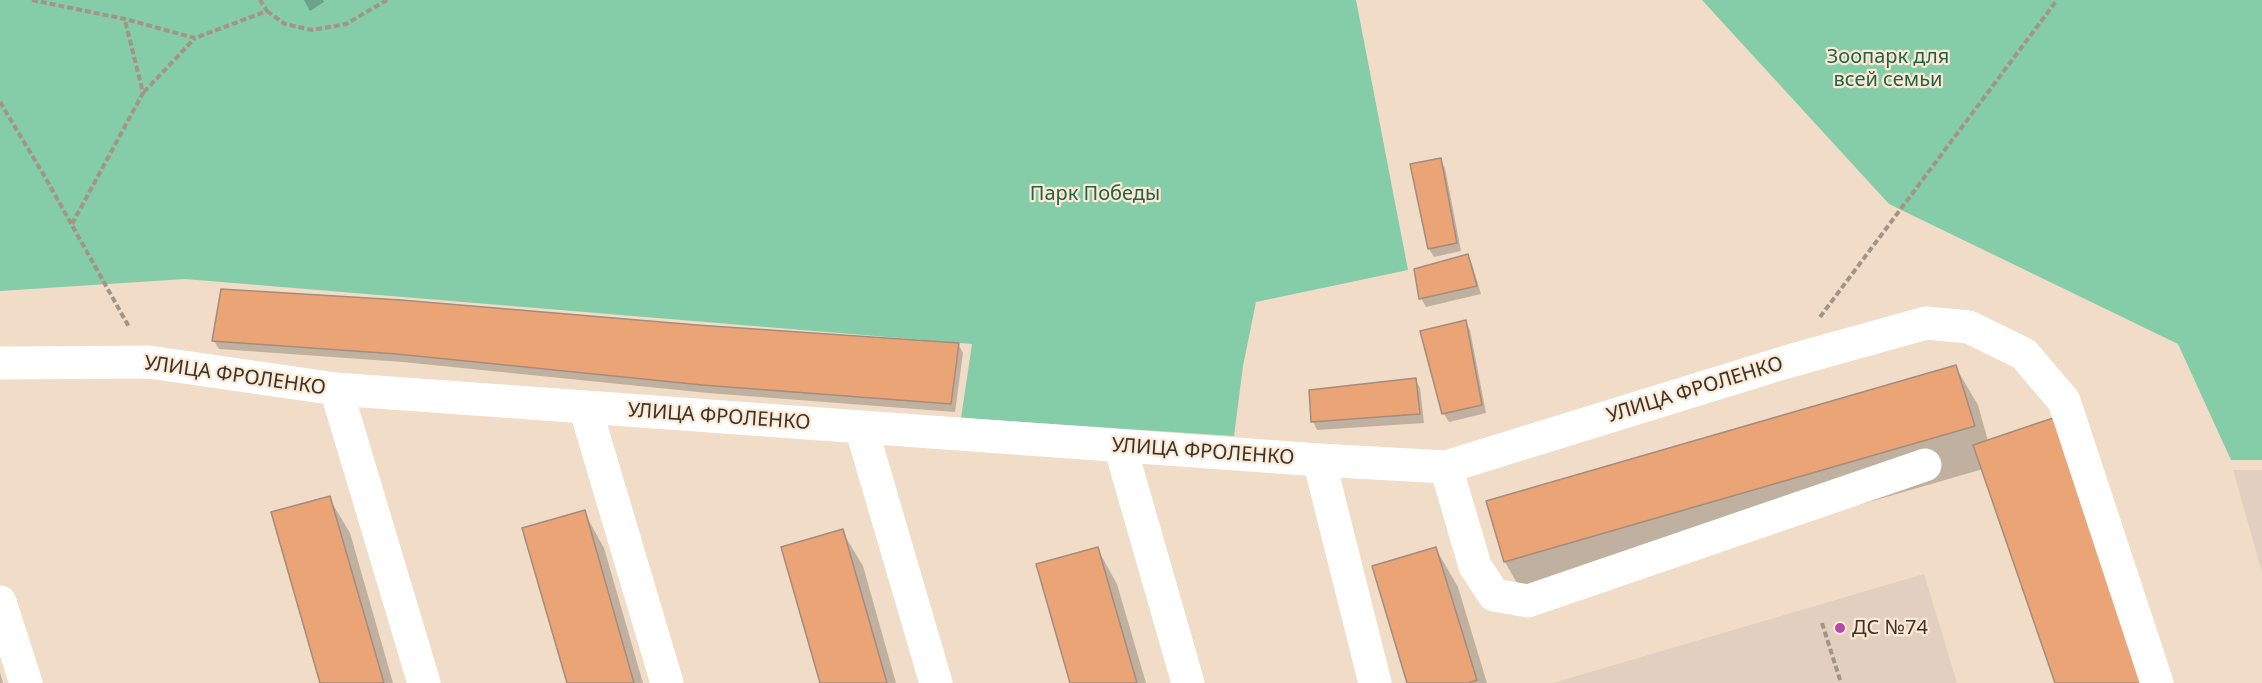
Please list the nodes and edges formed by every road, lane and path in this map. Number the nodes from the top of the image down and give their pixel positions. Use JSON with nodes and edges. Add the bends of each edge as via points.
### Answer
{"nodes":[{"id":1,"x":32,"y":0,"type":"edge"},
{"id":2,"x":260,"y":0,"type":"edge"},
{"id":3,"x":387,"y":0,"type":"edge"},
{"id":4,"x":2056,"y":0,"type":"edge"},
{"id":5,"x":267,"y":11,"type":"junction"},
{"id":6,"x":125,"y":20,"type":"junction"},
{"id":7,"x":195,"y":38,"type":"junction"},
{"id":8,"x":143,"y":93,"type":"junction"},
{"id":9,"x":0,"y":102,"type":"edge"},
{"id":10,"x":72,"y":224,"type":"junction"},
{"id":11,"x":149,"y":362,"type":"junction"},
{"id":12,"x":1786,"y":362,"type":"junction"},
{"id":13,"x":0,"y":363,"type":"edge"},
{"id":14,"x":336,"y":389,"type":"junction"},
{"id":15,"x":585,"y":407,"type":"junction"},
{"id":16,"x":861,"y":427,"type":"junction"},
{"id":17,"x":1120,"y":446,"type":"junction"},
{"id":18,"x":1319,"y":460,"type":"junction"},
{"id":19,"x":1925,"y":465,"type":"dead end"},
{"id":20,"x":1446,"y":468,"type":"junction"},
{"id":21,"x":0,"y":602,"type":"edge"},
{"id":22,"x":1822,"y":623,"type":"dead end"},
{"id":23,"x":26,"y":683,"type":"edge"},
{"id":24,"x":424,"y":683,"type":"edge"},
{"id":25,"x":668,"y":683,"type":"edge"},
{"id":26,"x":936,"y":683,"type":"edge"},
{"id":27,"x":1188,"y":683,"type":"edge"},
{"id":28,"x":1375,"y":683,"type":"edge"},
{"id":29,"x":1841,"y":683,"type":"edge"},
{"id":30,"x":2157,"y":683,"type":"edge"}],
"edges":[{"from":1,"to":6,"type":"path"},
{"from":2,"to":5,"type":"path"},
{"from":3,"to":5,"type":"path","via":[[346,24],[312,30],[285,24]]},
{"from":4,"to":12,"type":"path"},
{"from":5,"to":7,"type":"path"},
{"from":6,"to":7,"type":"path"},
{"from":6,"to":8,"type":"path"},
{"from":7,"to":8,"type":"path"},
{"from":8,"to":10,"type":"path"},
{"from":9,"to":10,"type":"path"},
{"from":10,"to":11,"type":"path"},
{"from":11,"to":13,"type":"street","name":"УЛИЦА ФРОЛЕНКО"},
{"from":11,"to":14,"type":"street","name":"УЛИЦА ФРОЛЕНКО"},
{"from":12,"to":20,"type":"street","name":"УЛИЦА ФРОЛЕНКО"},
{"from":12,"to":30,"type":"street","name":"УЛИЦА ФРОЛЕНКО","via":[[1926,322],[1969,327],[2024,354],[2064,401]]},
{"from":14,"to":15,"type":"street","name":"УЛИЦА ФРОЛЕНКО"},
{"from":14,"to":24,"type":"street"},
{"from":15,"to":16,"type":"street","name":"УЛИЦА ФРОЛЕНКО"},
{"from":15,"to":25,"type":"street"},
{"from":16,"to":17,"type":"street","name":"УЛИЦА ФРОЛЕНКО"},
{"from":16,"to":26,"type":"street"},
{"from":17,"to":18,"type":"street","name":"УЛИЦА ФРОЛЕНКО"},
{"from":17,"to":27,"type":"street"},
{"from":18,"to":20,"type":"street","name":"УЛИЦА ФРОЛЕНКО"},
{"from":18,"to":28,"type":"street"},
{"from":19,"to":20,"type":"street","via":[[1528,602],[1494,595],[1475,566]]},
{"from":21,"to":23,"type":"street"},
{"from":22,"to":29,"type":"path"}]}
